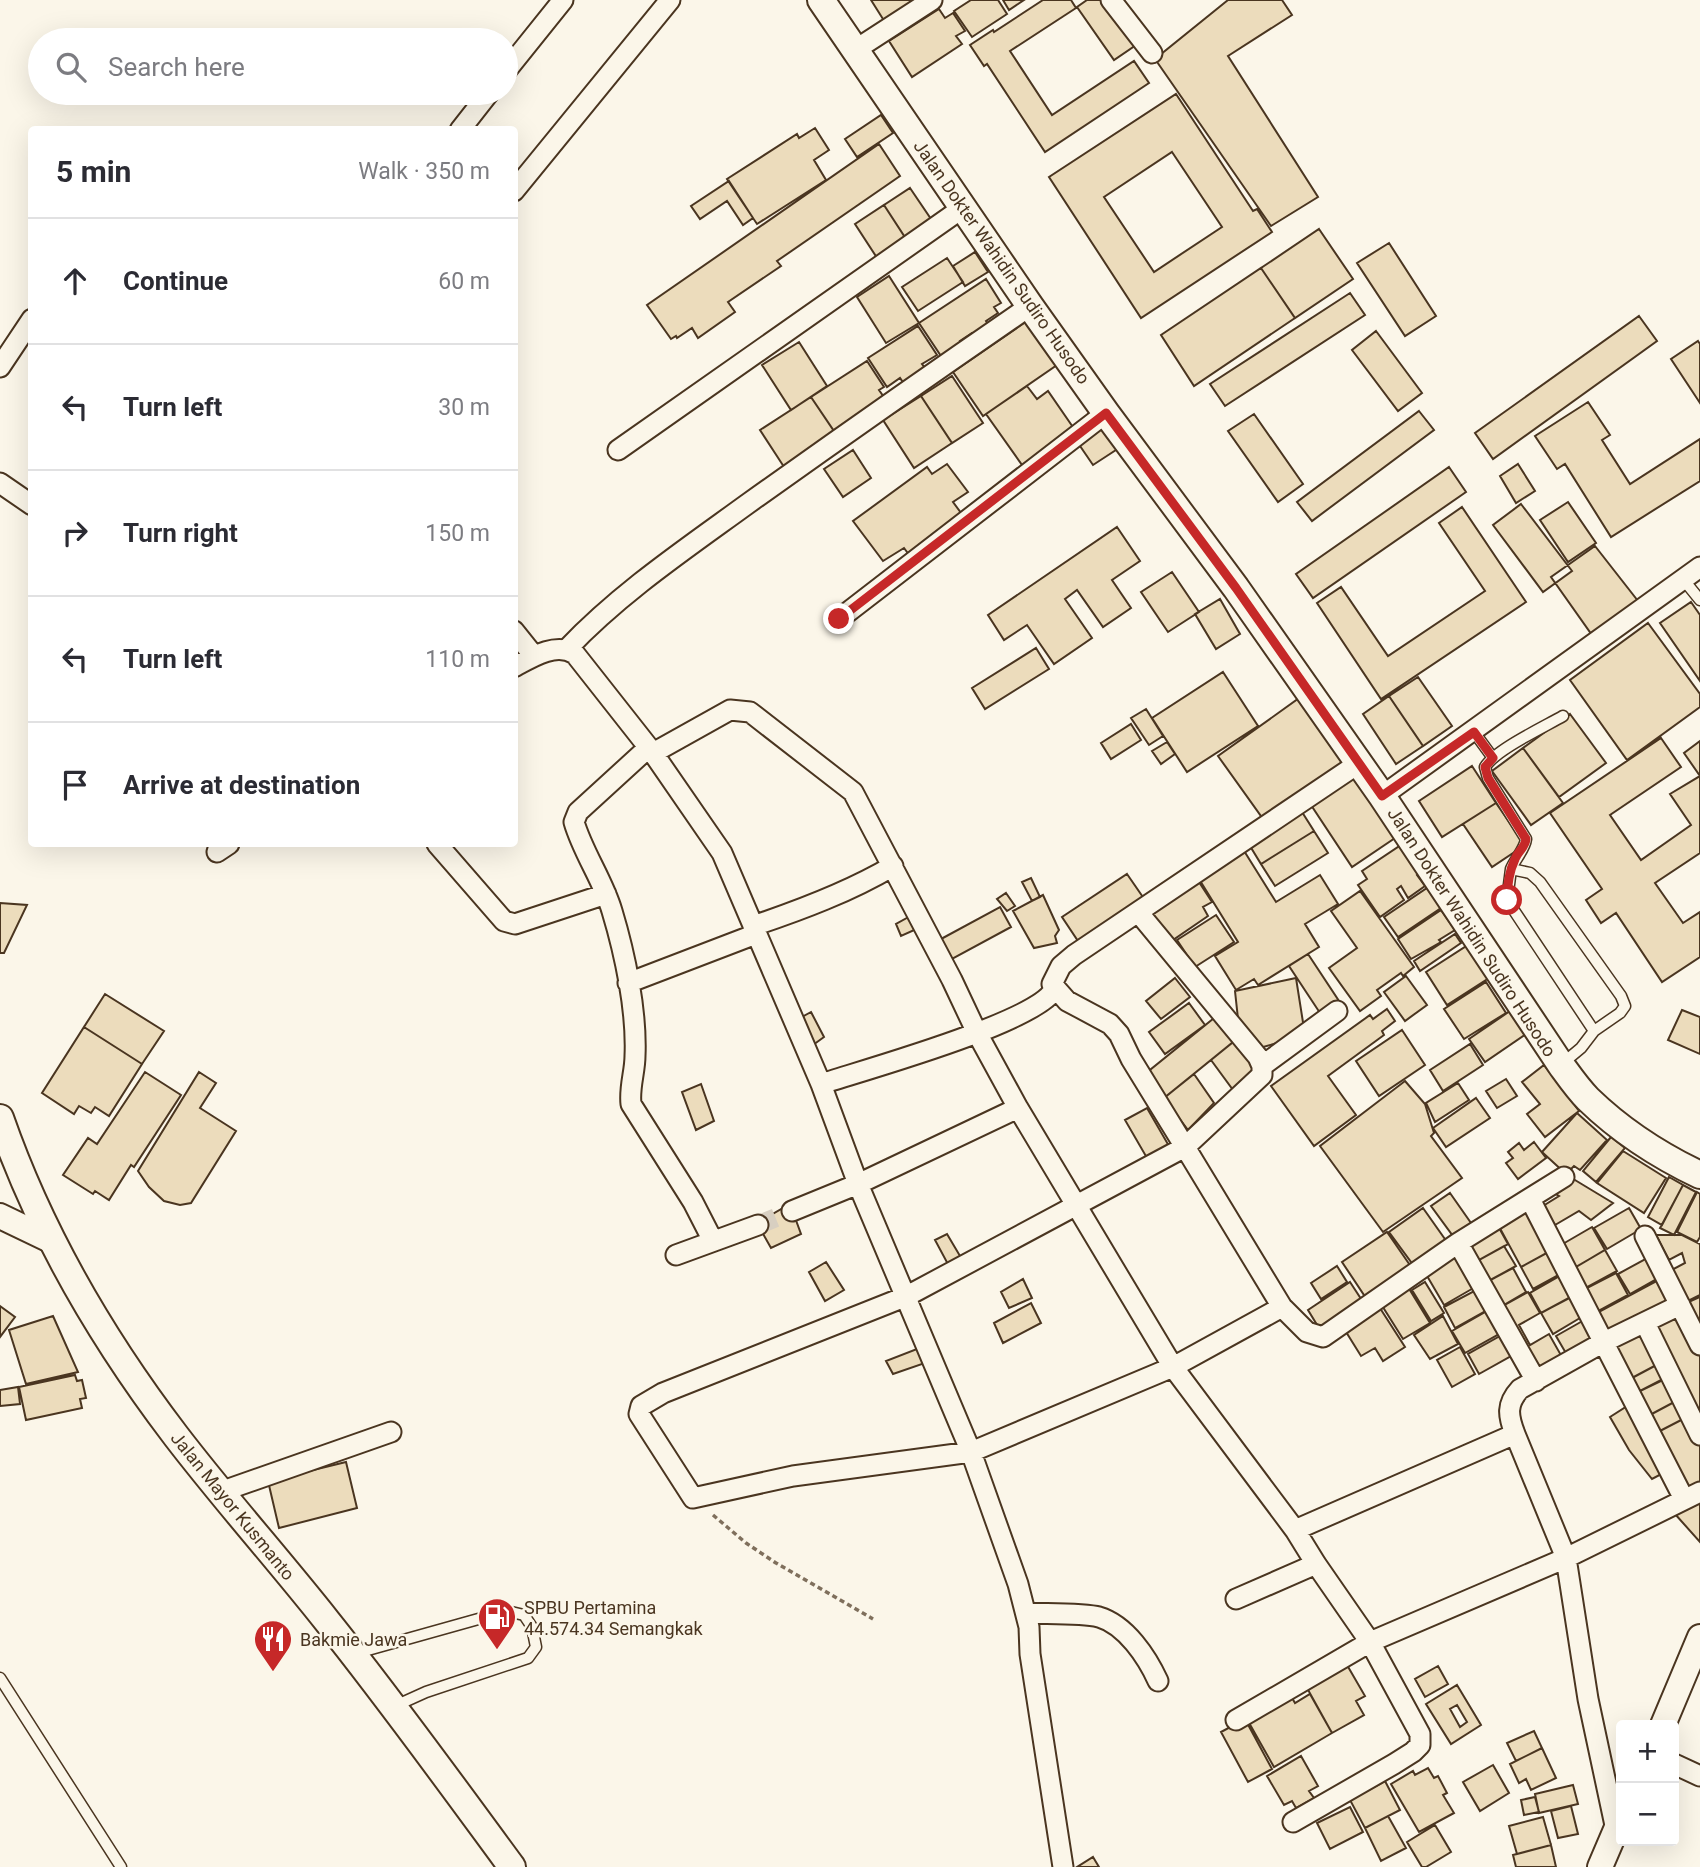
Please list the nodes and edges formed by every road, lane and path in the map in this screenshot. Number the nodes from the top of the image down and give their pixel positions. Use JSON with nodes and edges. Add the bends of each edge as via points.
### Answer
{"nodes":[{"id":1,"x":563,"y":0,"type":"edge"},
{"id":2,"x":670,"y":0,"type":"edge"},
{"id":3,"x":821,"y":0,"type":"edge"},
{"id":4,"x":932,"y":0,"type":"edge"},
{"id":5,"x":1111,"y":0,"type":"edge"},
{"id":6,"x":855,"y":50,"type":"junction"},
{"id":7,"x":1152,"y":53,"type":"dead end"},
{"id":8,"x":518,"y":56,"type":"edge"},
{"id":9,"x":480,"y":105,"type":"edge"},
{"id":10,"x":463,"y":126,"type":"edge"},
{"id":11,"x":518,"y":186,"type":"edge"},
{"id":12,"x":964,"y":207,"type":"junction"},
{"id":13,"x":1030,"y":306,"type":"junction"},
{"id":14,"x":28,"y":325,"type":"edge"},
{"id":15,"x":0,"y":367,"type":"edge"},
{"id":16,"x":1106,"y":413,"type":"junction"},
{"id":17,"x":618,"y":450,"type":"dead end"},
{"id":18,"x":0,"y":483,"type":"edge"},
{"id":19,"x":28,"y":502,"type":"edge"},
{"id":20,"x":1700,"y":567,"type":"edge"},
{"id":21,"x":1683,"y":579,"type":"junction"},
{"id":22,"x":1700,"y":600,"type":"edge"},
{"id":23,"x":839,"y":619,"type":"dead end"},
{"id":24,"x":518,"y":636,"type":"edge"},
{"id":25,"x":567,"y":649,"type":"junction"},
{"id":26,"x":534,"y":656,"type":"junction"},
{"id":27,"x":518,"y":665,"type":"edge"},
{"id":28,"x":1563,"y":716,"type":"dead end"},
{"id":29,"x":1474,"y":732,"type":"junction"},
{"id":30,"x":651,"y":751,"type":"junction"},
{"id":31,"x":1493,"y":758,"type":"junction"},
{"id":32,"x":1359,"y":763,"type":"junction"},
{"id":33,"x":1382,"y":796,"type":"junction"},
{"id":34,"x":440,"y":847,"type":"edge"},
{"id":35,"x":893,"y":866,"type":"junction"},
{"id":36,"x":1511,"y":869,"type":"junction"},
{"id":37,"x":606,"y":894,"type":"junction"},
{"id":38,"x":1138,"y":912,"type":"junction"},
{"id":39,"x":754,"y":930,"type":"junction"},
{"id":40,"x":628,"y":983,"type":"junction"},
{"id":41,"x":1052,"y":984,"type":"junction"},
{"id":42,"x":1337,"y":1011,"type":"dead end"},
{"id":43,"x":1594,"y":1031,"type":"junction"},
{"id":44,"x":977,"y":1033,"type":"junction"},
{"id":45,"x":1561,"y":1065,"type":"junction"},
{"id":46,"x":1262,"y":1066,"type":"junction"},
{"id":47,"x":821,"y":1084,"type":"junction"},
{"id":48,"x":1018,"y":1108,"type":"junction"},
{"id":49,"x":0,"y":1118,"type":"edge"},
{"id":50,"x":1185,"y":1147,"type":"junction"},
{"id":51,"x":1700,"y":1175,"type":"edge"},
{"id":52,"x":1564,"y":1177,"type":"dead end"},
{"id":53,"x":858,"y":1184,"type":"junction"},
{"id":54,"x":1530,"y":1199,"type":"junction"},
{"id":55,"x":1078,"y":1206,"type":"junction"},
{"id":56,"x":792,"y":1211,"type":"tunnel mouth"},
{"id":57,"x":1,"y":1218,"type":"edge"},
{"id":58,"x":758,"y":1225,"type":"tunnel mouth"},
{"id":59,"x":1645,"y":1236,"type":"dead end"},
{"id":60,"x":52,"y":1241,"type":"junction"},
{"id":61,"x":713,"y":1241,"type":"junction"},
{"id":62,"x":1458,"y":1244,"type":"junction"},
{"id":63,"x":676,"y":1255,"type":"dead end"},
{"id":64,"x":907,"y":1296,"type":"junction"},
{"id":65,"x":1680,"y":1305,"type":"junction"},
{"id":66,"x":1282,"y":1307,"type":"junction"},
{"id":67,"x":1645,"y":1324,"type":"junction"},
{"id":68,"x":1602,"y":1343,"type":"junction"},
{"id":69,"x":1700,"y":1345,"type":"edge"},
{"id":70,"x":1173,"y":1367,"type":"junction"},
{"id":71,"x":1536,"y":1381,"type":"junction"},
{"id":72,"x":391,"y":1432,"type":"dead end"},
{"id":73,"x":1515,"y":1434,"type":"junction"},
{"id":74,"x":1700,"y":1435,"type":"edge"},
{"id":75,"x":971,"y":1452,"type":"junction"},
{"id":76,"x":220,"y":1492,"type":"junction"},
{"id":77,"x":1692,"y":1496,"type":"edge"},
{"id":78,"x":693,"y":1498,"type":"junction"},
{"id":79,"x":1295,"y":1530,"type":"junction"},
{"id":80,"x":1566,"y":1559,"type":"junction"},
{"id":81,"x":1316,"y":1564,"type":"junction"},
{"id":82,"x":1236,"y":1599,"type":"dead end"},
{"id":83,"x":873,"y":1619,"type":"dead end"},
{"id":84,"x":1027,"y":1620,"type":"junction"},
{"id":85,"x":1700,"y":1637,"type":"edge"},
{"id":86,"x":1370,"y":1642,"type":"junction"},
{"id":87,"x":353,"y":1654,"type":"junction"},
{"id":88,"x":0,"y":1678,"type":"edge"},
{"id":89,"x":1158,"y":1681,"type":"dead end"},
{"id":90,"x":395,"y":1706,"type":"junction"},
{"id":91,"x":1236,"y":1720,"type":"dead end"},
{"id":92,"x":1665,"y":1720,"type":"edge"},
{"id":93,"x":1679,"y":1766,"type":"edge"},
{"id":94,"x":1700,"y":1776,"type":"edge"},
{"id":95,"x":1616,"y":1816,"type":"edge"},
{"id":96,"x":1293,"y":1822,"type":"dead end"},
{"id":97,"x":1616,"y":1829,"type":"edge"},
{"id":98,"x":121,"y":1867,"type":"edge"},
{"id":99,"x":512,"y":1867,"type":"edge"},
{"id":100,"x":1063,"y":1867,"type":"edge"},
{"id":101,"x":1600,"y":1867,"type":"edge"}],
"edges":[{"from":1,"to":8,"type":"street"},
{"from":2,"to":11,"type":"street"},
{"from":3,"to":6,"type":"main road","name":"Jalan Dokter Wahidin Sudiro Husodo"},
{"from":4,"to":6,"type":"street"},
{"from":5,"to":7,"type":"street"},
{"from":6,"to":12,"type":"main road","name":"Jalan Dokter Wahidin Sudiro Husodo"},
{"from":9,"to":10,"type":"street"},
{"from":12,"to":13,"type":"main road","name":"Jalan Dokter Wahidin Sudiro Husodo"},
{"from":12,"to":17,"type":"street"},
{"from":13,"to":16,"type":"main road","name":"Jalan Dokter Wahidin Sudiro Husodo"},
{"from":13,"to":25,"type":"street","via":[[681,552],[592,622]]},
{"from":14,"to":15,"type":"street"},
{"from":16,"to":23,"type":"street"},
{"from":16,"to":32,"type":"main road","name":"Jalan Dokter Wahidin Sudiro Husodo"},
{"from":18,"to":19,"type":"street"},
{"from":20,"to":21,"type":"street"},
{"from":21,"to":22,"type":"lane"},
{"from":21,"to":29,"type":"street"},
{"from":24,"to":26,"type":"street"},
{"from":25,"to":26,"type":"street"},
{"from":25,"to":30,"type":"street"},
{"from":26,"to":27,"type":"street"},
{"from":28,"to":31,"type":"lane"},
{"from":29,"to":31,"type":"lane"},
{"from":29,"to":33,"type":"street"},
{"from":30,"to":35,"type":"street","via":[[730,710],[750,712],[853,792]]},
{"from":30,"to":37,"type":"street","via":[[578,812],[574,822]]},
{"from":30,"to":39,"type":"street","via":[[719,847]]},
{"from":31,"to":36,"type":"lane","via":[[1485,772],[1526,839]]},
{"from":32,"to":33,"type":"main road","name":"Jalan Dokter Wahidin Sudiro Husodo"},
{"from":32,"to":38,"type":"street"},
{"from":33,"to":45,"type":"main road","name":"Jalan Dokter Wahidin Sudiro Husodo"},
{"from":34,"to":37,"type":"street","via":[[504,921],[515,924]]},
{"from":35,"to":39,"type":"street"},
{"from":35,"to":44,"type":"street"},
{"from":36,"to":43,"type":"lane","via":[[1507,900]]},
{"from":36,"to":43,"type":"lane","via":[[1530,873],[1540,882],[1621,996],[1625,1006],[1620,1013]]},
{"from":37,"to":40,"type":"street"},
{"from":38,"to":41,"type":"street","via":[[1061,966]]},
{"from":38,"to":46,"type":"street"},
{"from":39,"to":40,"type":"street"},
{"from":39,"to":47,"type":"street"},
{"from":40,"to":61,"type":"street","via":[[635,1055],[631,1104]]},
{"from":41,"to":44,"type":"street","via":[[1054,990],[1047,1000]]},
{"from":41,"to":50,"type":"street","via":[[1067,1001],[1110,1024],[1119,1034]]},
{"from":42,"to":46,"type":"street"},
{"from":43,"to":45,"type":"lane"},
{"from":44,"to":47,"type":"street"},
{"from":44,"to":48,"type":"street"},
{"from":45,"to":51,"type":"main road","name":"Jalan Dokter Wahidin Sudiro Husodo","via":[[1605,1114]]},
{"from":46,"to":50,"type":"street","via":[[1262,1075]]},
{"from":47,"to":53,"type":"street"},
{"from":48,"to":53,"type":"street"},
{"from":48,"to":55,"type":"street"},
{"from":49,"to":60,"type":"main road","name":"Jalan Mayor Kusmanto","via":[[29,1196]]},
{"from":50,"to":55,"type":"street"},
{"from":50,"to":66,"type":"street"},
{"from":52,"to":54,"type":"street"},
{"from":53,"to":56,"type":"street"},
{"from":53,"to":64,"type":"street"},
{"from":54,"to":62,"type":"street"},
{"from":54,"to":68,"type":"street"},
{"from":55,"to":64,"type":"street"},
{"from":55,"to":70,"type":"street"},
{"from":57,"to":60,"type":"street"},
{"from":58,"to":61,"type":"street"},
{"from":59,"to":65,"type":"street"},
{"from":60,"to":76,"type":"main road","name":"Jalan Mayor Kusmanto","via":[[118,1354]]},
{"from":61,"to":63,"type":"street"},
{"from":62,"to":66,"type":"street","via":[[1323,1336],[1307,1332]]},
{"from":62,"to":71,"type":"street"},
{"from":64,"to":75,"type":"street"},
{"from":64,"to":78,"type":"street","via":[[663,1393],[641,1406],[639,1414]]},
{"from":65,"to":67,"type":"street"},
{"from":65,"to":69,"type":"street"},
{"from":66,"to":70,"type":"street"},
{"from":67,"to":68,"type":"street"},
{"from":67,"to":74,"type":"street"},
{"from":68,"to":71,"type":"street"},
{"from":68,"to":77,"type":"street"},
{"from":70,"to":75,"type":"street"},
{"from":70,"to":79,"type":"street"},
{"from":71,"to":73,"type":"street","via":[[1511,1398]]},
{"from":72,"to":76,"type":"street"},
{"from":73,"to":79,"type":"street"},
{"from":73,"to":80,"type":"street"},
{"from":75,"to":78,"type":"street","via":[[793,1476]]},
{"from":75,"to":84,"type":"street"},
{"from":76,"to":87,"type":"main road","name":"Jalan Mayor Kusmanto"},
{"from":77,"to":80,"type":"street"},
{"from":78,"to":83,"type":"path","via":[[746,1543]]},
{"from":79,"to":81,"type":"street"},
{"from":80,"to":86,"type":"street"},
{"from":80,"to":95,"type":"street","via":[[1588,1699]]},
{"from":81,"to":82,"type":"street"},
{"from":81,"to":86,"type":"street"},
{"from":84,"to":89,"type":"street","via":[[1098,1617],[1137,1646]]},
{"from":84,"to":100,"type":"street"},
{"from":85,"to":92,"type":"street"},
{"from":86,"to":91,"type":"street"},
{"from":86,"to":96,"type":"street","via":[[1420,1734],[1420,1745]]},
{"from":87,"to":90,"type":"main road","name":"Jalan Mayor Kusmanto"},
{"from":87,"to":90,"type":"lane","via":[[507,1611],[524,1615],[532,1626],[536,1647],[528,1658]]},
{"from":88,"to":98,"type":"lane"},
{"from":90,"to":99,"type":"main road","name":"Jalan Mayor Kusmanto"},
{"from":93,"to":94,"type":"street"},
{"from":97,"to":101,"type":"street"}]}
